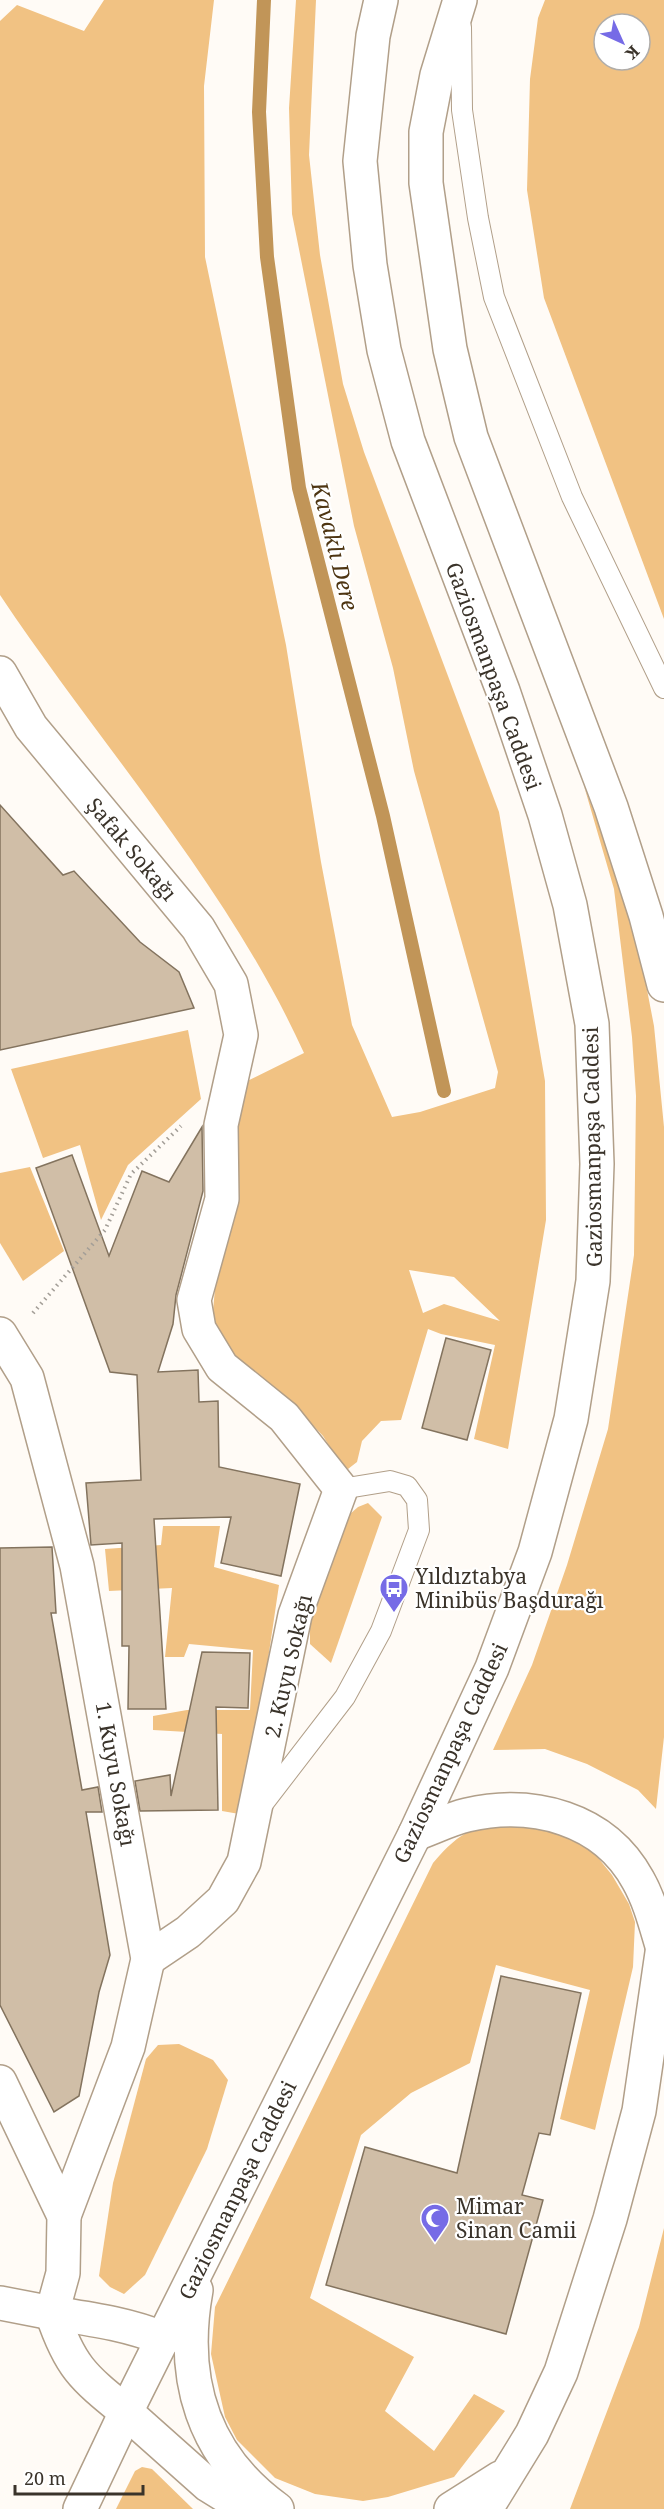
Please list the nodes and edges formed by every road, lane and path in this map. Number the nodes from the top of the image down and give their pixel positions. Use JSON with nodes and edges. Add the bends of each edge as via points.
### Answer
{"nodes":[{"id":1,"x":381,"y":0,"type":"edge"},
{"id":2,"x":460,"y":0,"type":"edge"},
{"id":3,"x":0,"y":673,"type":"edge"},
{"id":4,"x":664,"y":688,"type":"edge"},
{"id":5,"x":664,"y":985,"type":"edge"},
{"id":6,"x":224,"y":1103,"type":"junction"},
{"id":7,"x":3,"y":1337,"type":"edge"},
{"id":8,"x":341,"y":1489,"type":"junction"},
{"id":9,"x":256,"y":1812,"type":"junction"},
{"id":10,"x":415,"y":1834,"type":"junction"},
{"id":11,"x":663,"y":1944,"type":"edge"},
{"id":12,"x":148,"y":1959,"type":"junction"},
{"id":13,"x":0,"y":2082,"type":"edge"},
{"id":14,"x":64,"y":2216,"type":"junction"},
{"id":15,"x":200,"y":2264,"type":"junction"},
{"id":16,"x":0,"y":2303,"type":"edge"},
{"id":17,"x":52,"y":2313,"type":"junction"},
{"id":18,"x":164,"y":2339,"type":"junction"},
{"id":19,"x":126,"y":2412,"type":"junction"},
{"id":20,"x":513,"y":2469,"type":"junction"},
{"id":21,"x":80,"y":2509,"type":"edge"},
{"id":22,"x":247,"y":2509,"type":"edge"},
{"id":23,"x":277,"y":2509,"type":"edge"},
{"id":24,"x":451,"y":2509,"type":"edge"},
{"id":25,"x":486,"y":2509,"type":"edge"}],
"edges":[{"from":1,"to":10,"type":"main road","name":"Gaziosmanpaşa Caddesi","via":[[373,36],[360,161],[370,265],[384,350],[408,441],[502,691],[545,815],[570,905],[592,1024],[597,1164],[593,1281],[568,1430],[535,1552],[492,1668]]},
{"from":2,"to":4,"type":"lane","via":[[462,110],[494,297],[572,497]]},
{"from":2,"to":5,"type":"main road","via":[[437,75],[426,132],[426,183],[450,350],[471,437],[610,807]]},
{"from":3,"to":6,"type":"main road","name":"Şafak Sokağı","via":[[31,727],[198,928],[231,984],[241,1035]]},
{"from":6,"to":7,"type":"path","via":[[201,1112],[180,1127],[132,1174],[105,1230],[49,1297]]},
{"from":6,"to":8,"type":"main road","via":[[222,1199],[194,1300],[199,1329],[222,1367],[284,1417]]},
{"from":7,"to":12,"type":"main road","name":"1. Kuyu Sokağı","via":[[27,1378],[77,1566]]},
{"from":8,"to":9,"type":"main road","name":"2. Kuyu Sokağı","via":[[295,1615]]},
{"from":8,"to":9,"type":"lane","via":[[390,1480],[407,1486],[417,1500],[419,1530],[381,1631],[345,1697]]},
{"from":9,"to":12,"type":"main road","name":"2. Kuyu Sokağı","via":[[244,1862],[223,1900],[188,1932]]},
{"from":10,"to":11,"type":"main road","via":[[467,1815],[516,1810],[554,1815],[587,1826],[615,1849],[638,1879]]},
{"from":10,"to":15,"type":"main road","name":"Gaziosmanpaşa Caddesi"},
{"from":11,"to":20,"type":"main road","via":[[639,2111],[610,2219],[561,2372]]},
{"from":12,"to":14,"type":"main road","name":"1. Kuyu Sokağı","via":[[128,2047]]},
{"from":13,"to":14,"type":"main road"},
{"from":14,"to":17,"type":"main road","via":[[63,2273]]},
{"from":15,"to":18,"type":"main road","name":"Gaziosmanpaşa Caddesi"},
{"from":15,"to":23,"type":"main road","via":[[190,2320],[201,2413],[219,2451],[247,2486]]},
{"from":16,"to":17,"type":"main road"},
{"from":17,"to":18,"type":"main road","via":[[113,2323]]},
{"from":17,"to":19,"type":"main road","via":[[74,2365]]},
{"from":18,"to":19,"type":"main road","name":"Gaziosmanpaşa Caddesi"},
{"from":19,"to":21,"type":"main road","name":"Gaziosmanpaşa Caddesi"},
{"from":19,"to":22,"type":"main road","via":[[208,2485]]},
{"from":20,"to":24,"type":"main road"},
{"from":20,"to":25,"type":"main road"}]}
